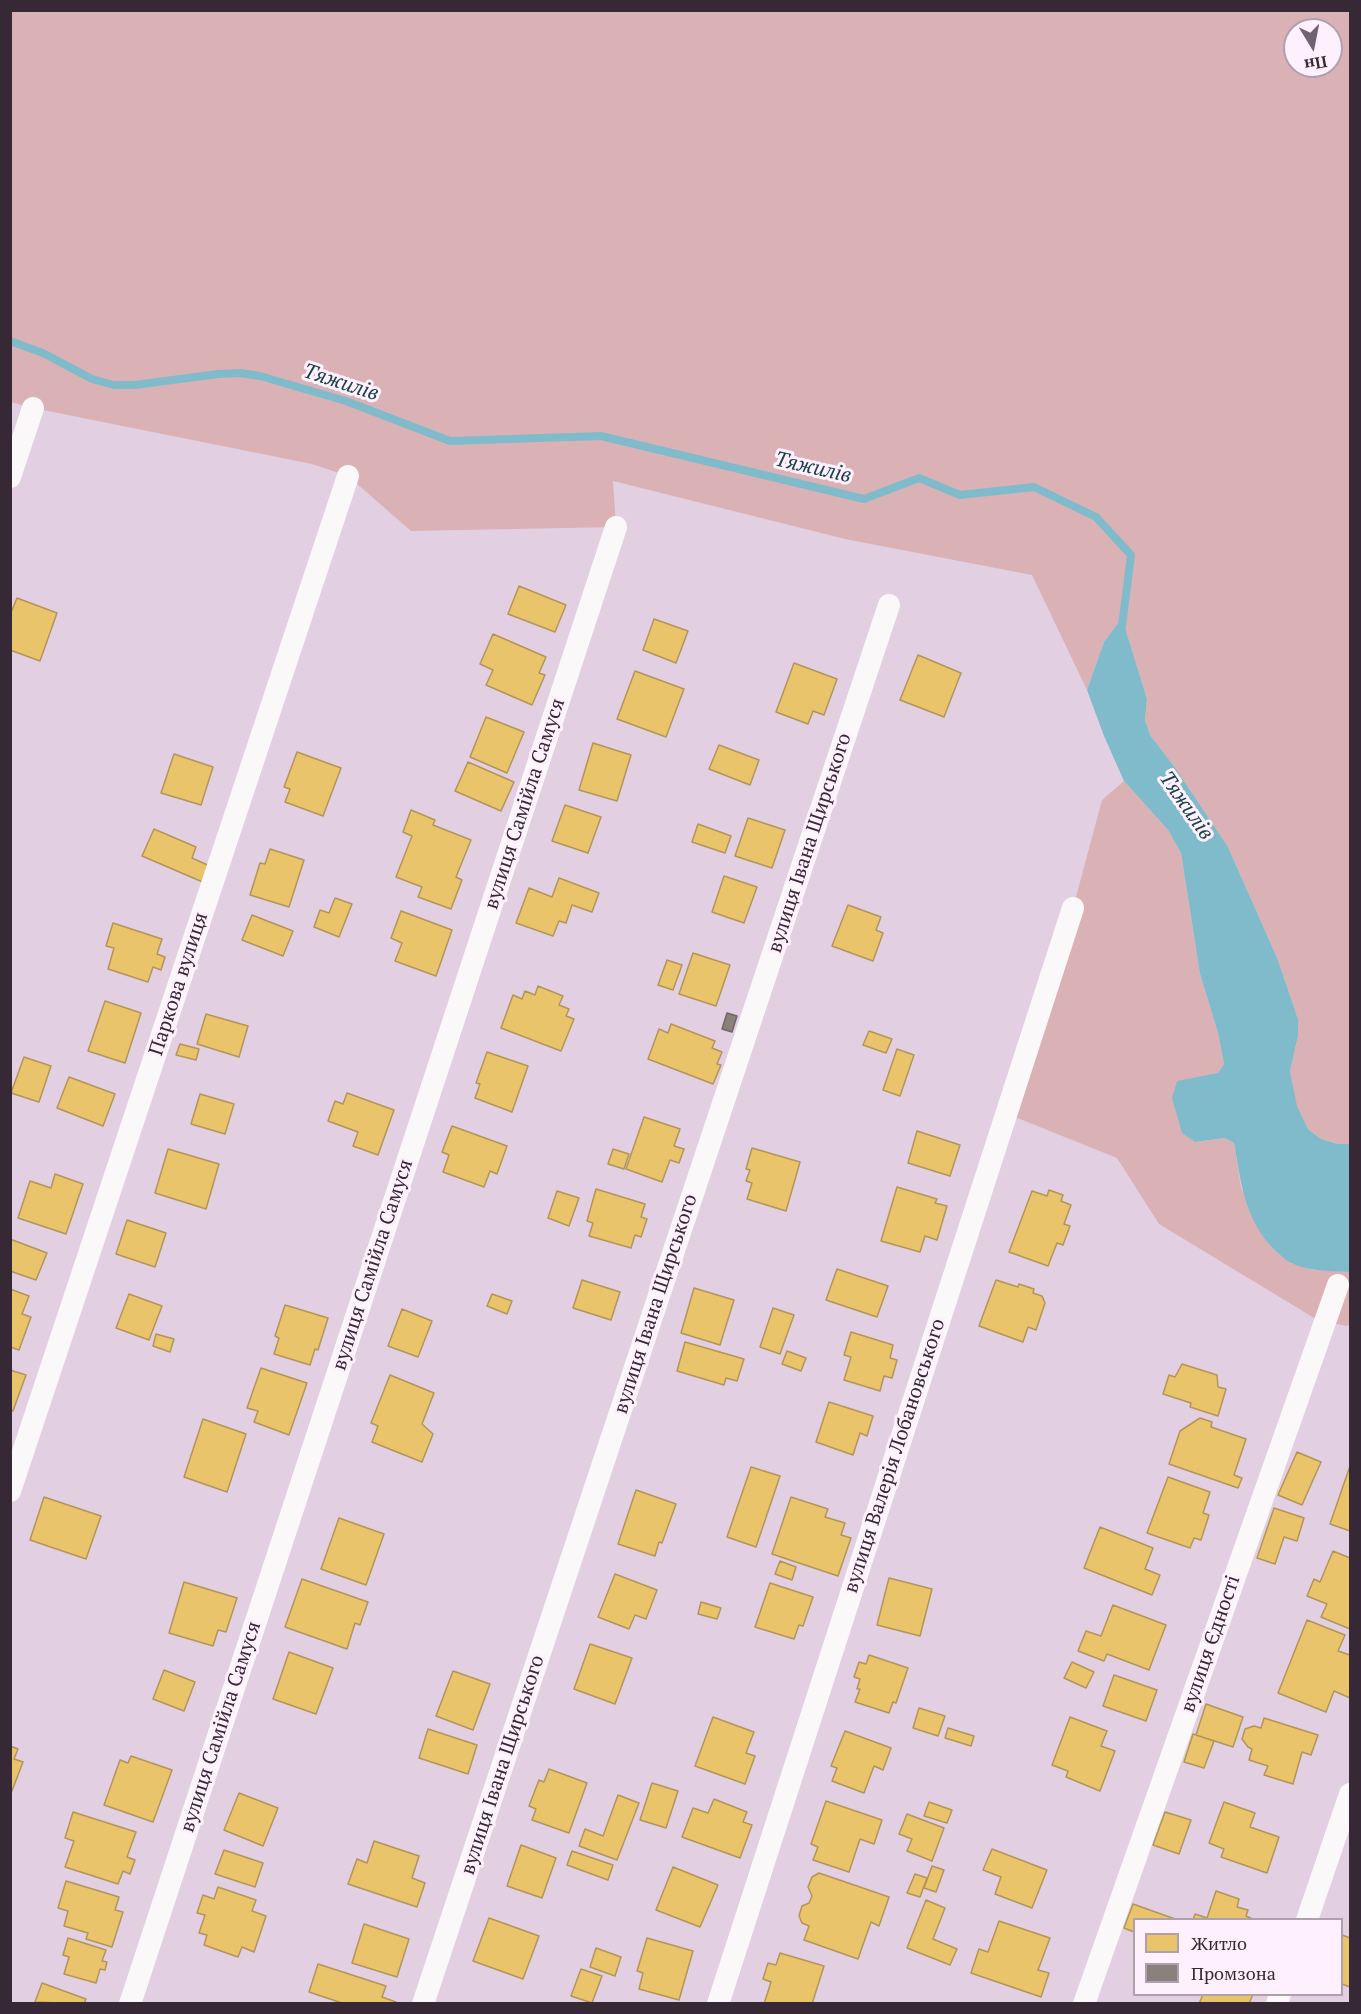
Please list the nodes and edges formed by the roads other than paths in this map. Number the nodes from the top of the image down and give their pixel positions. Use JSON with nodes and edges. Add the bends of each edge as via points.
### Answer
{"nodes":[{"id":1,"x":33,"y":408,"type":"dead end"},
{"id":2,"x":348,"y":476,"type":"dead end"},
{"id":3,"x":10,"y":477,"type":"edge"},
{"id":4,"x":616,"y":527,"type":"dead end"},
{"id":5,"x":889,"y":605,"type":"dead end"},
{"id":6,"x":1073,"y":908,"type":"dead end"},
{"id":7,"x":1338,"y":1285,"type":"dead end"},
{"id":8,"x":10,"y":1491,"type":"edge"},
{"id":9,"x":1350,"y":1794,"type":"edge"},
{"id":10,"x":1308,"y":1918,"type":"edge"},
{"id":11,"x":130,"y":2004,"type":"edge"},
{"id":12,"x":423,"y":2004,"type":"edge"},
{"id":13,"x":718,"y":2004,"type":"edge"},
{"id":14,"x":1084,"y":2004,"type":"edge"}],
"edges":[{"from":1,"to":3,"type":"street"},
{"from":2,"to":8,"type":"street","name":"Паркова вулиця"},
{"from":4,"to":11,"type":"street","name":"вулиця Самійла Самуся"},
{"from":5,"to":12,"type":"street","name":"вулиця Івана Щирського"},
{"from":6,"to":13,"type":"street","name":"вулиця Валерія Лобановського"},
{"from":7,"to":14,"type":"street","name":"вулиця Єдності"},
{"from":9,"to":10,"type":"street"}]}
